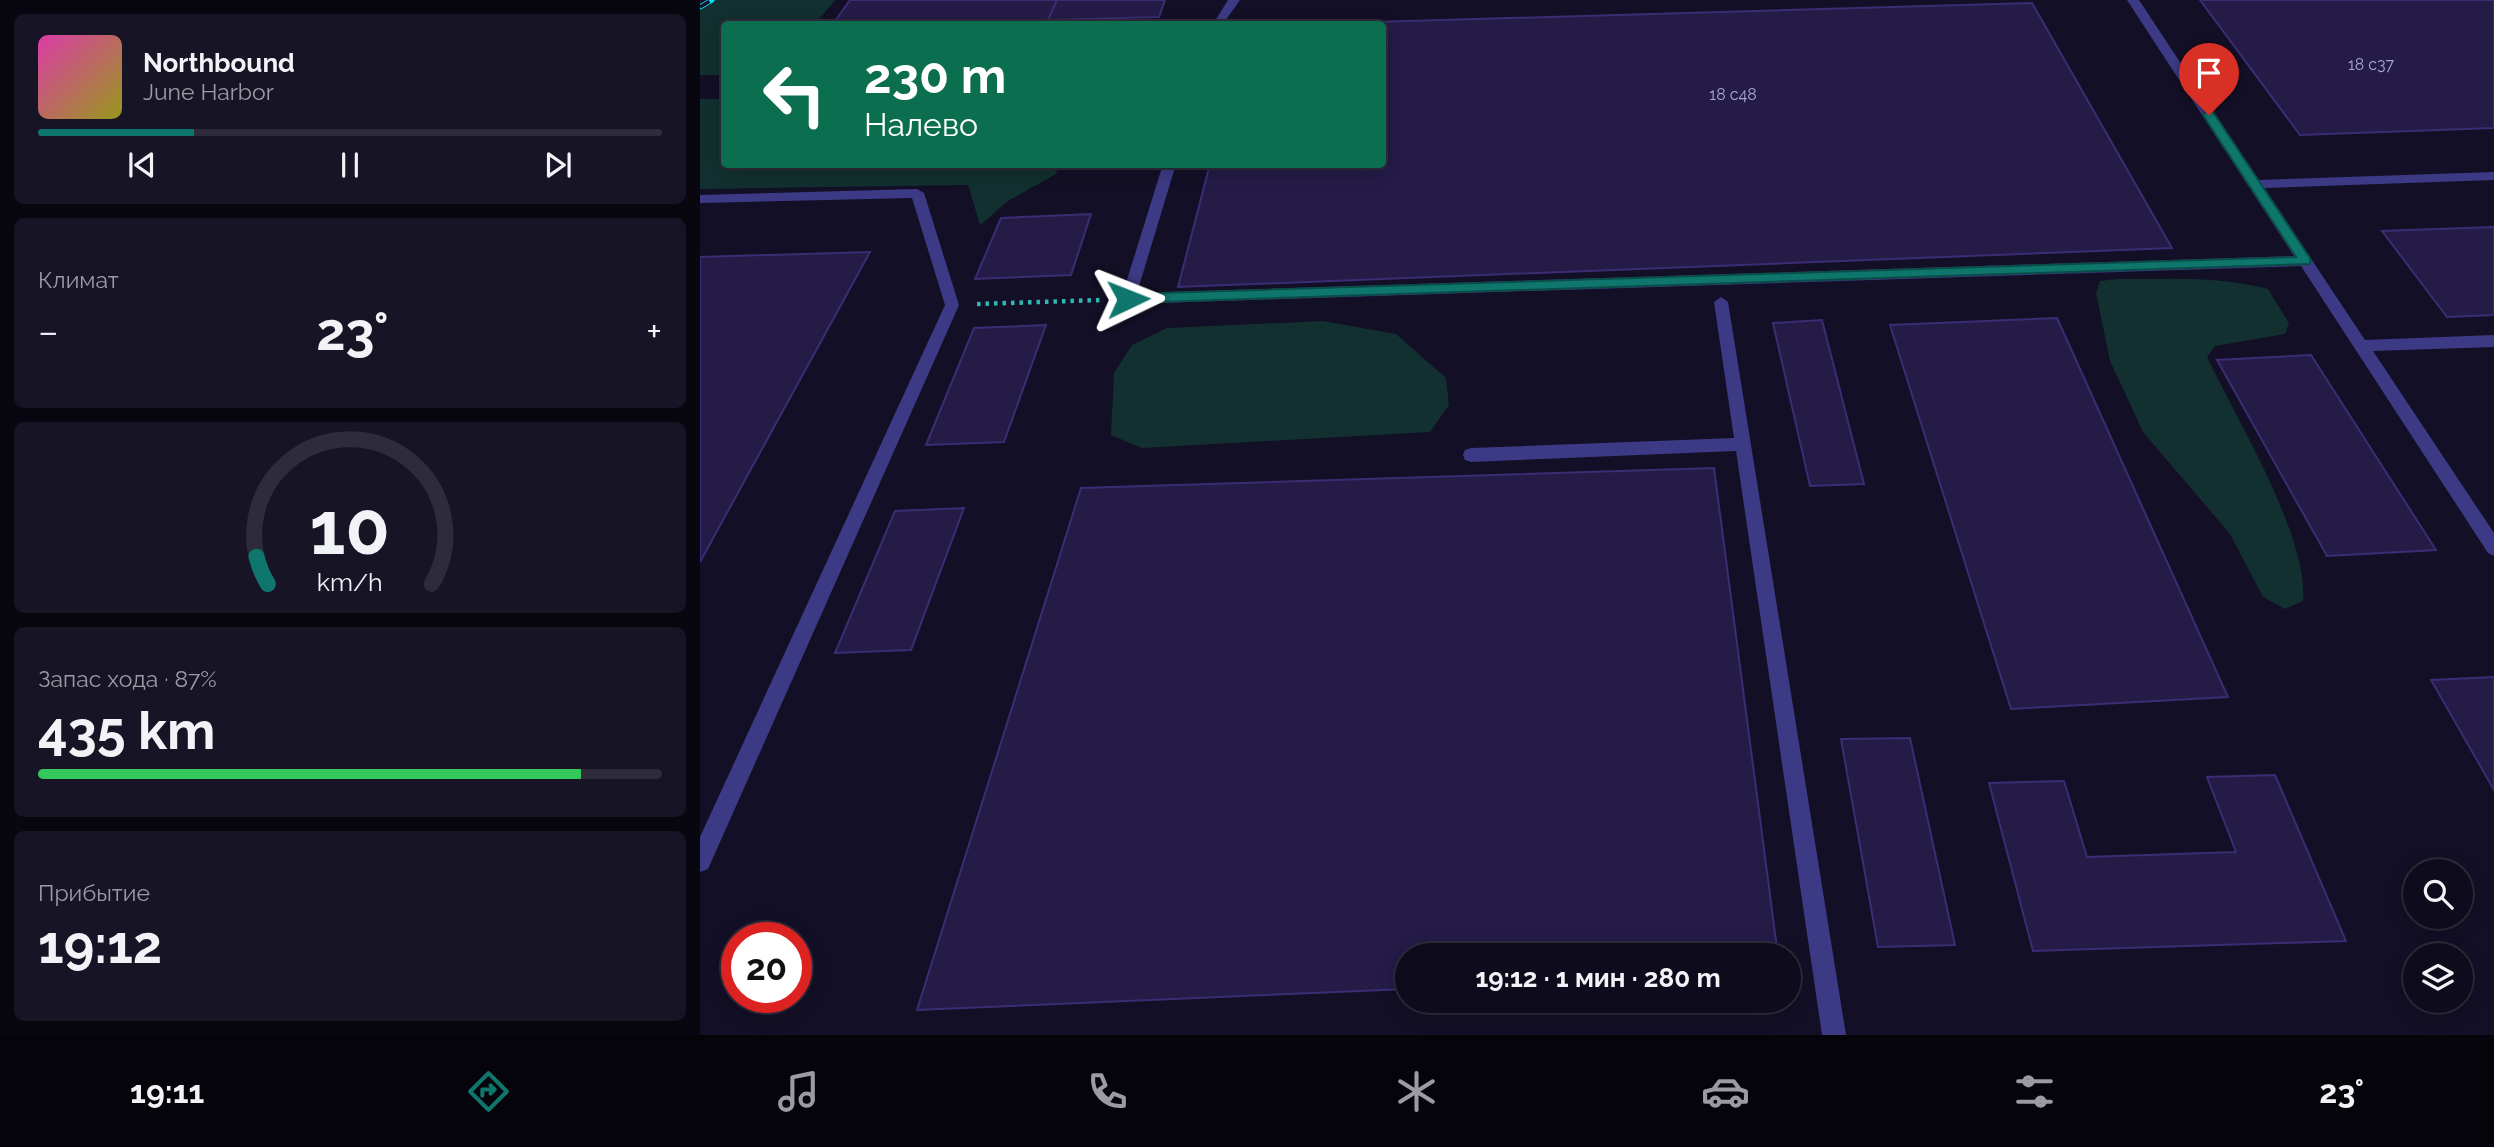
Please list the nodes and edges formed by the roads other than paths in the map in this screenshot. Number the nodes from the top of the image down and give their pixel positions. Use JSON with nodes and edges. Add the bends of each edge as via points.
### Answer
{"nodes":[{"id":1,"x":1234,"y":0,"type":"edge"},
{"id":2,"x":2133,"y":0,"type":"edge"},
{"id":3,"x":1219,"y":21,"type":"edge"},
{"id":4,"x":1169,"y":168,"type":"edge"},
{"id":5,"x":2494,"y":176,"type":"edge"},
{"id":6,"x":2254,"y":184,"type":"junction"},
{"id":7,"x":700,"y":199,"type":"edge"},
{"id":8,"x":2305,"y":261,"type":"junction"},
{"id":9,"x":1721,"y":302,"type":"dead end"},
{"id":10,"x":2494,"y":341,"type":"edge"},
{"id":11,"x":2361,"y":346,"type":"junction"},
{"id":12,"x":1743,"y":444,"type":"junction"},
{"id":13,"x":1471,"y":455,"type":"dead end"},
{"id":14,"x":2494,"y":548,"type":"edge"},
{"id":15,"x":700,"y":861,"type":"edge"},
{"id":16,"x":1834,"y":1035,"type":"edge"}],
"edges":[{"from":1,"to":3,"type":"lane"},
{"from":2,"to":6,"type":"lane"},
{"from":4,"to":8,"type":"lane","via":[[1128,299]]},
{"from":5,"to":6,"type":"lane"},
{"from":6,"to":8,"type":"lane"},
{"from":7,"to":15,"type":"lane","via":[[917,193],[952,305]]},
{"from":8,"to":11,"type":"lane"},
{"from":9,"to":12,"type":"lane"},
{"from":10,"to":11,"type":"lane"},
{"from":11,"to":14,"type":"lane"},
{"from":12,"to":13,"type":"lane"},
{"from":12,"to":16,"type":"lane"}]}
